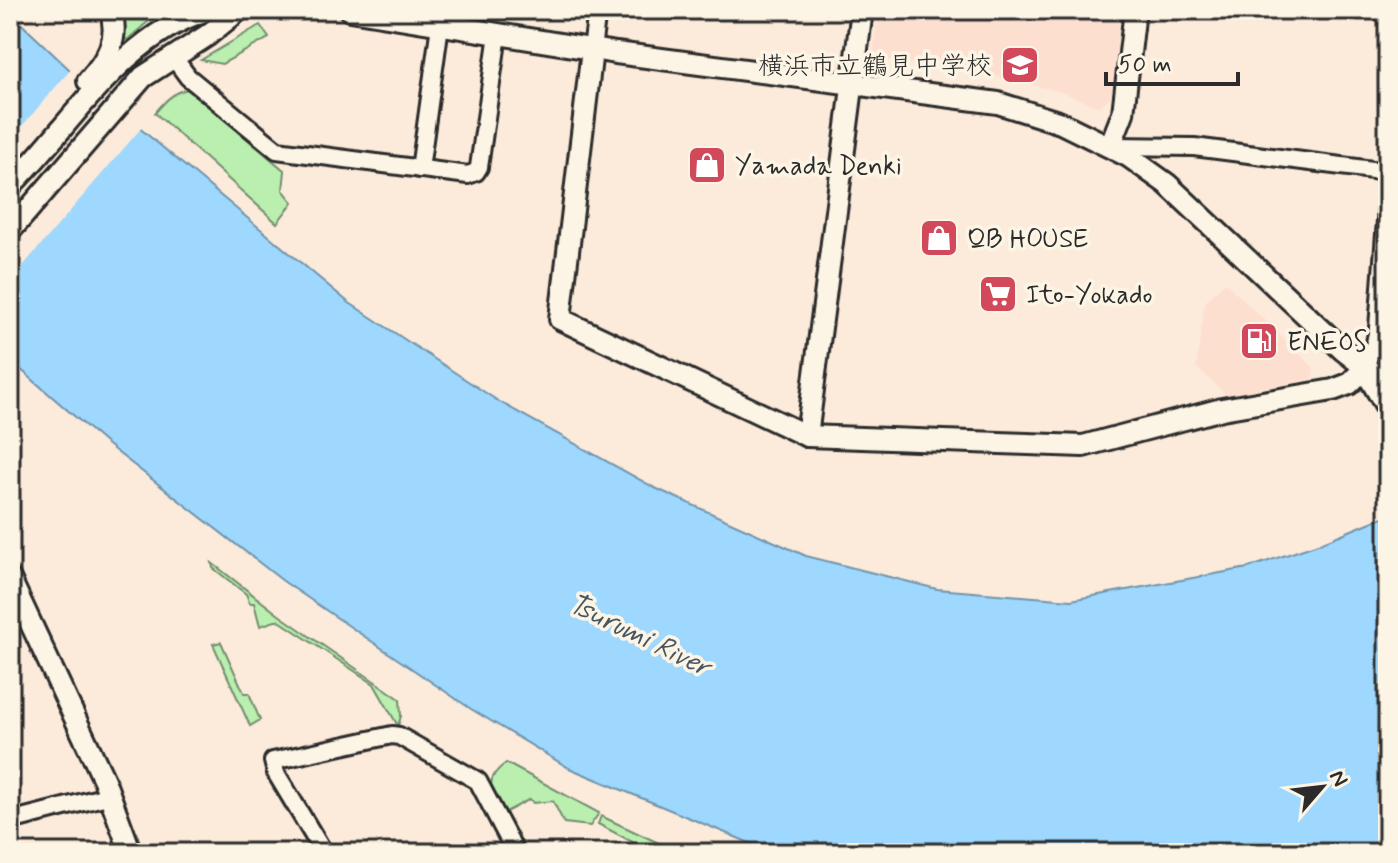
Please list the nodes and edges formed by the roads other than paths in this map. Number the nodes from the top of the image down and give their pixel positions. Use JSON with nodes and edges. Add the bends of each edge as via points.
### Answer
{"nodes":[{"id":1,"x":110,"y":10,"type":"edge"},
{"id":2,"x":207,"y":10,"type":"edge"},
{"id":3,"x":239,"y":10,"type":"edge"},
{"id":4,"x":350,"y":10,"type":"edge"},
{"id":5,"x":597,"y":10,"type":"edge"},
{"id":6,"x":862,"y":10,"type":"edge"},
{"id":7,"x":1135,"y":10,"type":"edge"},
{"id":8,"x":440,"y":25,"type":"junction"},
{"id":9,"x":498,"y":34,"type":"junction"},
{"id":10,"x":592,"y":50,"type":"junction"},
{"id":11,"x":174,"y":58,"type":"junction"},
{"id":12,"x":105,"y":71,"type":"junction"},
{"id":13,"x":852,"y":86,"type":"junction"},
{"id":14,"x":1110,"y":146,"type":"junction"},
{"id":15,"x":420,"y":169,"type":"junction"},
{"id":16,"x":1388,"y":172,"type":"edge"},
{"id":17,"x":10,"y":175,"type":"edge"},
{"id":18,"x":10,"y":186,"type":"edge"},
{"id":19,"x":1388,"y":193,"type":"edge"},
{"id":20,"x":10,"y":231,"type":"edge"},
{"id":21,"x":1364,"y":369,"type":"junction"},
{"id":22,"x":1388,"y":385,"type":"edge"},
{"id":23,"x":1388,"y":409,"type":"edge"},
{"id":24,"x":807,"y":436,"type":"junction"},
{"id":25,"x":10,"y":579,"type":"edge"},
{"id":26,"x":111,"y":795,"type":"junction"},
{"id":27,"x":10,"y":821,"type":"edge"},
{"id":28,"x":131,"y":853,"type":"edge"},
{"id":29,"x":324,"y":853,"type":"edge"},
{"id":30,"x":516,"y":853,"type":"edge"}],
"edges":[{"from":1,"to":12,"type":"street","via":[[115,35]]},
{"from":2,"to":12,"type":"street"},
{"from":3,"to":11,"type":"street"},
{"from":4,"to":8,"type":"street"},
{"from":5,"to":10,"type":"street"},
{"from":6,"to":13,"type":"street"},
{"from":7,"to":14,"type":"street","via":[[1123,113]]},
{"from":8,"to":9,"type":"street"},
{"from":8,"to":15,"type":"street"},
{"from":9,"to":10,"type":"street"},
{"from":9,"to":15,"type":"street","via":[[479,167],[468,175]]},
{"from":10,"to":13,"type":"street"},
{"from":10,"to":24,"type":"street","via":[[560,319]]},
{"from":11,"to":15,"type":"street","via":[[188,77],[277,150]]},
{"from":11,"to":20,"type":"street","via":[[143,77]]},
{"from":12,"to":17,"type":"street"},
{"from":12,"to":18,"type":"street"},
{"from":13,"to":14,"type":"street","via":[[998,103]]},
{"from":13,"to":24,"type":"street"},
{"from":14,"to":16,"type":"street","via":[[1194,147]]},
{"from":14,"to":21,"type":"street","via":[[1167,184]]},
{"from":19,"to":21,"type":"street","via":[[1378,328]]},
{"from":21,"to":22,"type":"street"},
{"from":21,"to":23,"type":"street"},
{"from":21,"to":24,"type":"street","via":[[1349,384],[1333,390],[1222,409],[1083,446]]},
{"from":25,"to":26,"type":"street"},
{"from":26,"to":27,"type":"street"},
{"from":26,"to":28,"type":"street"},
{"from":29,"to":30,"type":"street","via":[[273,761],[392,735],[478,781]]}]}
